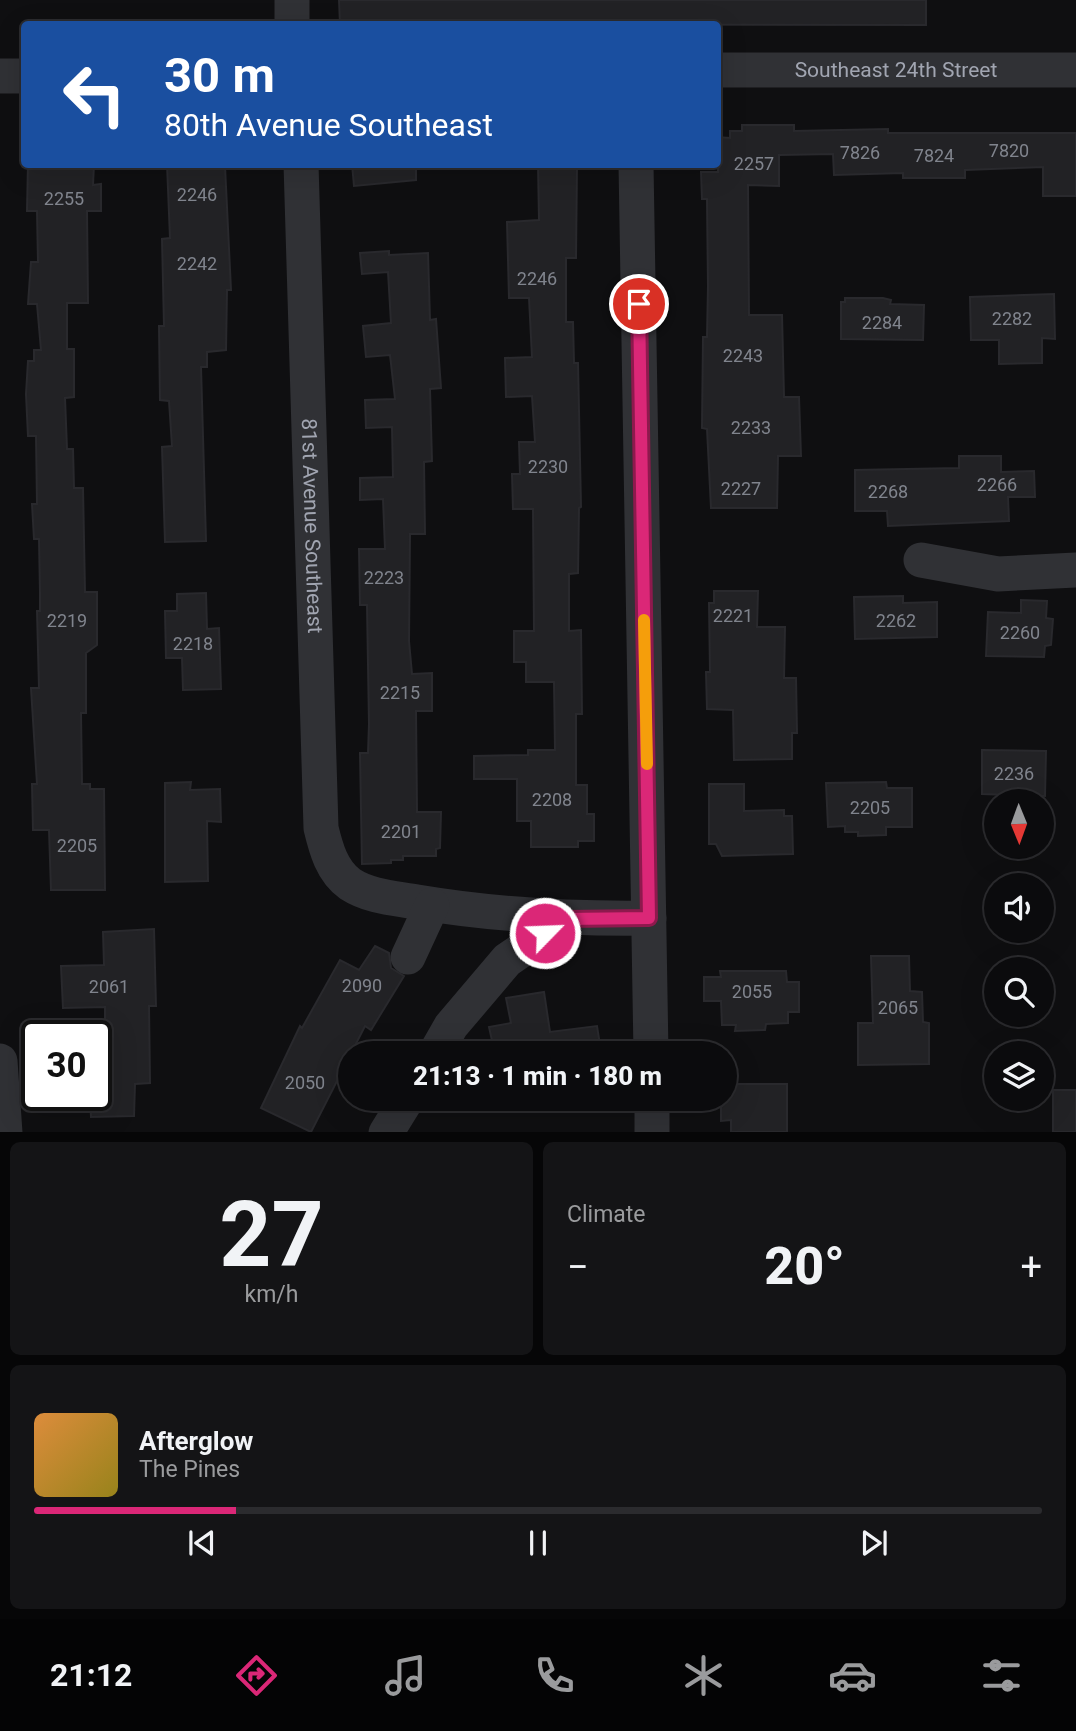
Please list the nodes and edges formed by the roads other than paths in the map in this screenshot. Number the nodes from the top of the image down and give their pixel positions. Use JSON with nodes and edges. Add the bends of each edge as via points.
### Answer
{"nodes":[{"id":1,"x":292,"y":0,"type":"edge"},
{"id":2,"x":292,"y":21,"type":"edge"},
{"id":3,"x":721,"y":70,"type":"edge"},
{"id":4,"x":1076,"y":70,"type":"edge"},
{"id":5,"x":0,"y":76,"type":"edge"},
{"id":6,"x":21,"y":76,"type":"edge"},
{"id":7,"x":301,"y":168,"type":"edge"},
{"id":8,"x":636,"y":168,"type":"edge"},
{"id":9,"x":921,"y":559,"type":"dead end"},
{"id":10,"x":1076,"y":570,"type":"edge"},
{"id":11,"x":432,"y":905,"type":"junction"},
{"id":12,"x":649,"y":918,"type":"junction"},
{"id":13,"x":565,"y":919,"type":"junction"},
{"id":14,"x":408,"y":957,"type":"dead end"},
{"id":15,"x":442,"y":1041,"type":"edge"},
{"id":16,"x":651,"y":1041,"type":"edge"},
{"id":17,"x":0,"y":1061,"type":"edge"},
{"id":18,"x":399,"y":1111,"type":"edge"},
{"id":19,"x":652,"y":1111,"type":"edge"},
{"id":20,"x":5,"y":1132,"type":"edge"},
{"id":21,"x":386,"y":1132,"type":"edge"},
{"id":22,"x":652,"y":1132,"type":"edge"}],
"edges":[{"from":1,"to":2,"type":"street"},
{"from":3,"to":4,"type":"street","name":"Southeast 24th Street"},
{"from":5,"to":6,"type":"street"},
{"from":7,"to":11,"type":"street","name":"81st Avenue Southeast","via":[[321,828],[326,853],[347,882],[367,894]]},
{"from":8,"to":12,"type":"street"},
{"from":9,"to":10,"type":"street","via":[[998,574]]},
{"from":11,"to":13,"type":"street"},
{"from":11,"to":14,"type":"street"},
{"from":12,"to":13,"type":"street"},
{"from":12,"to":16,"type":"street"},
{"from":13,"to":15,"type":"street","via":[[507,960]]},
{"from":17,"to":20,"type":"street"},
{"from":18,"to":21,"type":"street"},
{"from":19,"to":22,"type":"street"}]}
